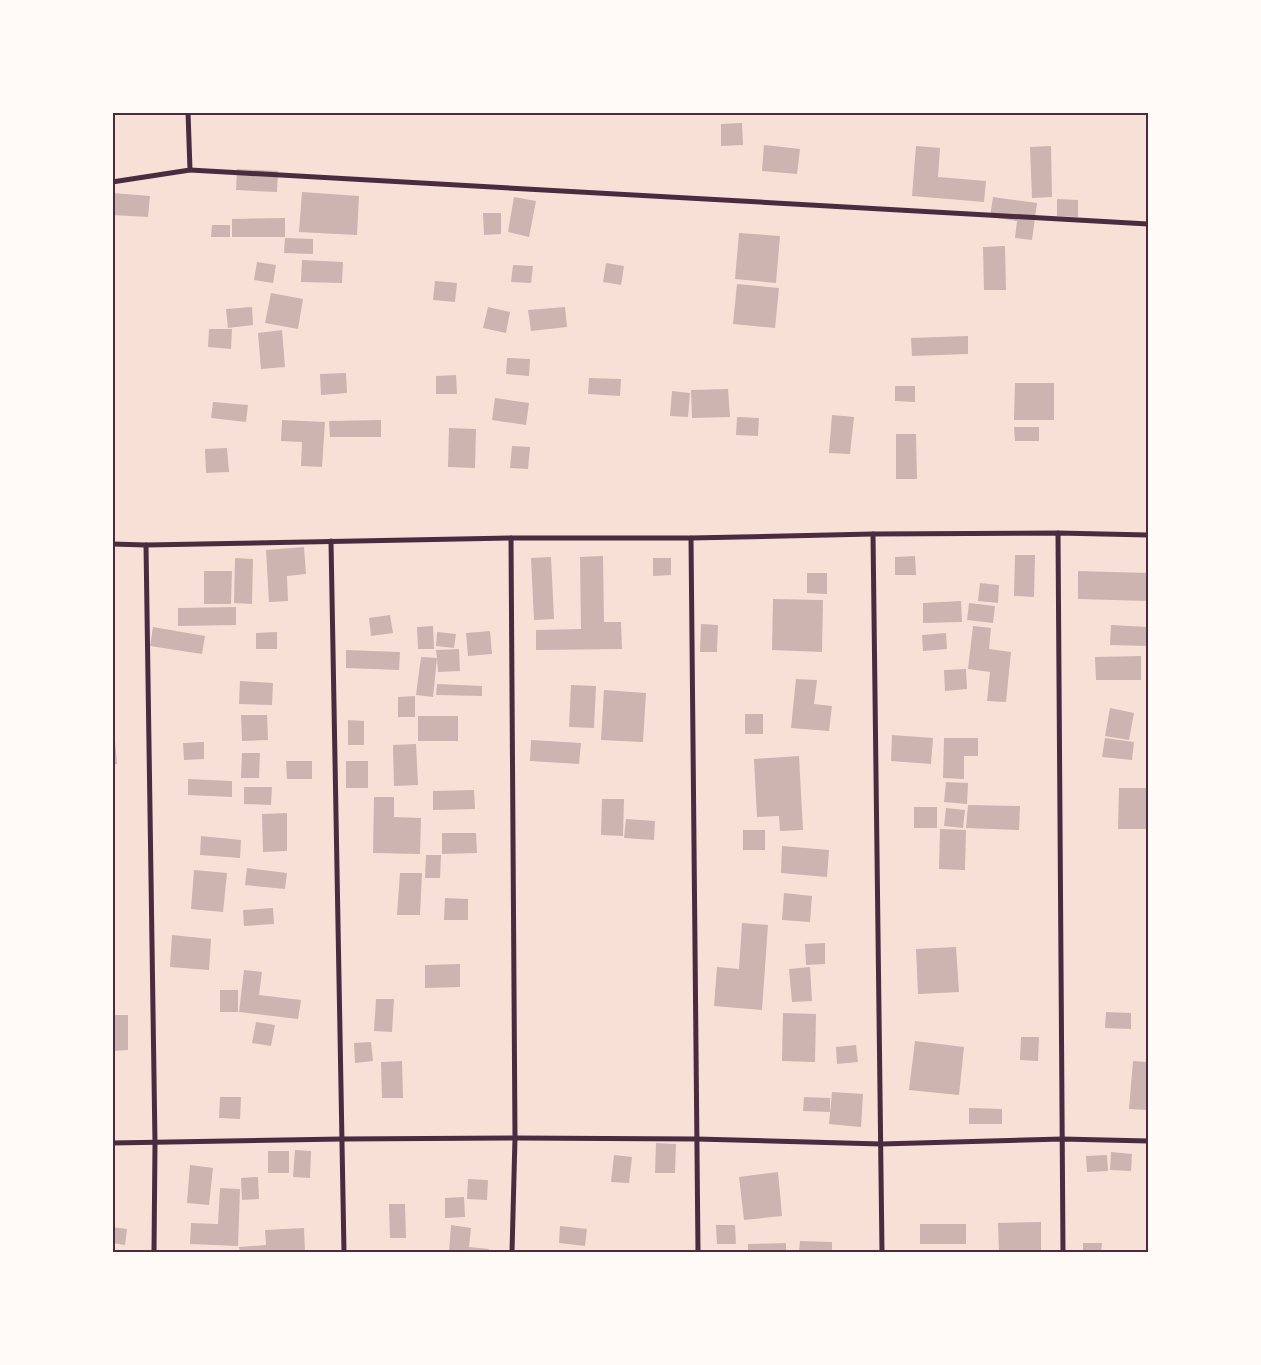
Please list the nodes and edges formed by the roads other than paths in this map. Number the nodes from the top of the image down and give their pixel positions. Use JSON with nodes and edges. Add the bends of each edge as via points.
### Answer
{"nodes":[{"id":1,"x":188,"y":112,"type":"edge"},
{"id":2,"x":190,"y":170,"type":"junction"},
{"id":3,"x":112,"y":182,"type":"edge"},
{"id":4,"x":1148,"y":224,"type":"edge"},
{"id":5,"x":1058,"y":533,"type":"junction"},
{"id":6,"x":874,"y":534,"type":"junction"},
{"id":7,"x":1148,"y":535,"type":"edge"},
{"id":8,"x":511,"y":538,"type":"junction"},
{"id":9,"x":691,"y":538,"type":"junction"},
{"id":10,"x":332,"y":541,"type":"junction"},
{"id":11,"x":112,"y":544,"type":"edge"},
{"id":12,"x":146,"y":545,"type":"junction"},
{"id":13,"x":515,"y":1138,"type":"junction"},
{"id":14,"x":342,"y":1139,"type":"junction"},
{"id":15,"x":696,"y":1139,"type":"junction"},
{"id":16,"x":1062,"y":1139,"type":"junction"},
{"id":17,"x":1148,"y":1141,"type":"edge"},
{"id":18,"x":155,"y":1142,"type":"junction"},
{"id":19,"x":112,"y":1143,"type":"edge"},
{"id":20,"x":882,"y":1144,"type":"junction"},
{"id":21,"x":154,"y":1252,"type":"edge"},
{"id":22,"x":344,"y":1252,"type":"edge"},
{"id":23,"x":512,"y":1252,"type":"edge"},
{"id":24,"x":698,"y":1252,"type":"edge"},
{"id":25,"x":882,"y":1252,"type":"edge"},
{"id":26,"x":1063,"y":1252,"type":"edge"}],
"edges":[{"from":1,"to":2,"type":"street"},
{"from":2,"to":3,"type":"street"},
{"from":2,"to":4,"type":"street"},
{"from":5,"to":6,"type":"street"},
{"from":5,"to":7,"type":"street"},
{"from":5,"to":16,"type":"street"},
{"from":6,"to":9,"type":"street"},
{"from":6,"to":20,"type":"street"},
{"from":8,"to":9,"type":"street"},
{"from":8,"to":10,"type":"street"},
{"from":8,"to":13,"type":"street"},
{"from":9,"to":15,"type":"street"},
{"from":10,"to":12,"type":"street"},
{"from":10,"to":14,"type":"street"},
{"from":11,"to":12,"type":"street"},
{"from":12,"to":18,"type":"street"},
{"from":13,"to":14,"type":"street"},
{"from":13,"to":15,"type":"street"},
{"from":13,"to":23,"type":"street"},
{"from":14,"to":18,"type":"street"},
{"from":14,"to":22,"type":"street"},
{"from":15,"to":20,"type":"street"},
{"from":15,"to":24,"type":"street"},
{"from":16,"to":17,"type":"street"},
{"from":16,"to":20,"type":"street"},
{"from":16,"to":26,"type":"street"},
{"from":18,"to":19,"type":"street"},
{"from":18,"to":21,"type":"street"},
{"from":20,"to":25,"type":"street"}]}
